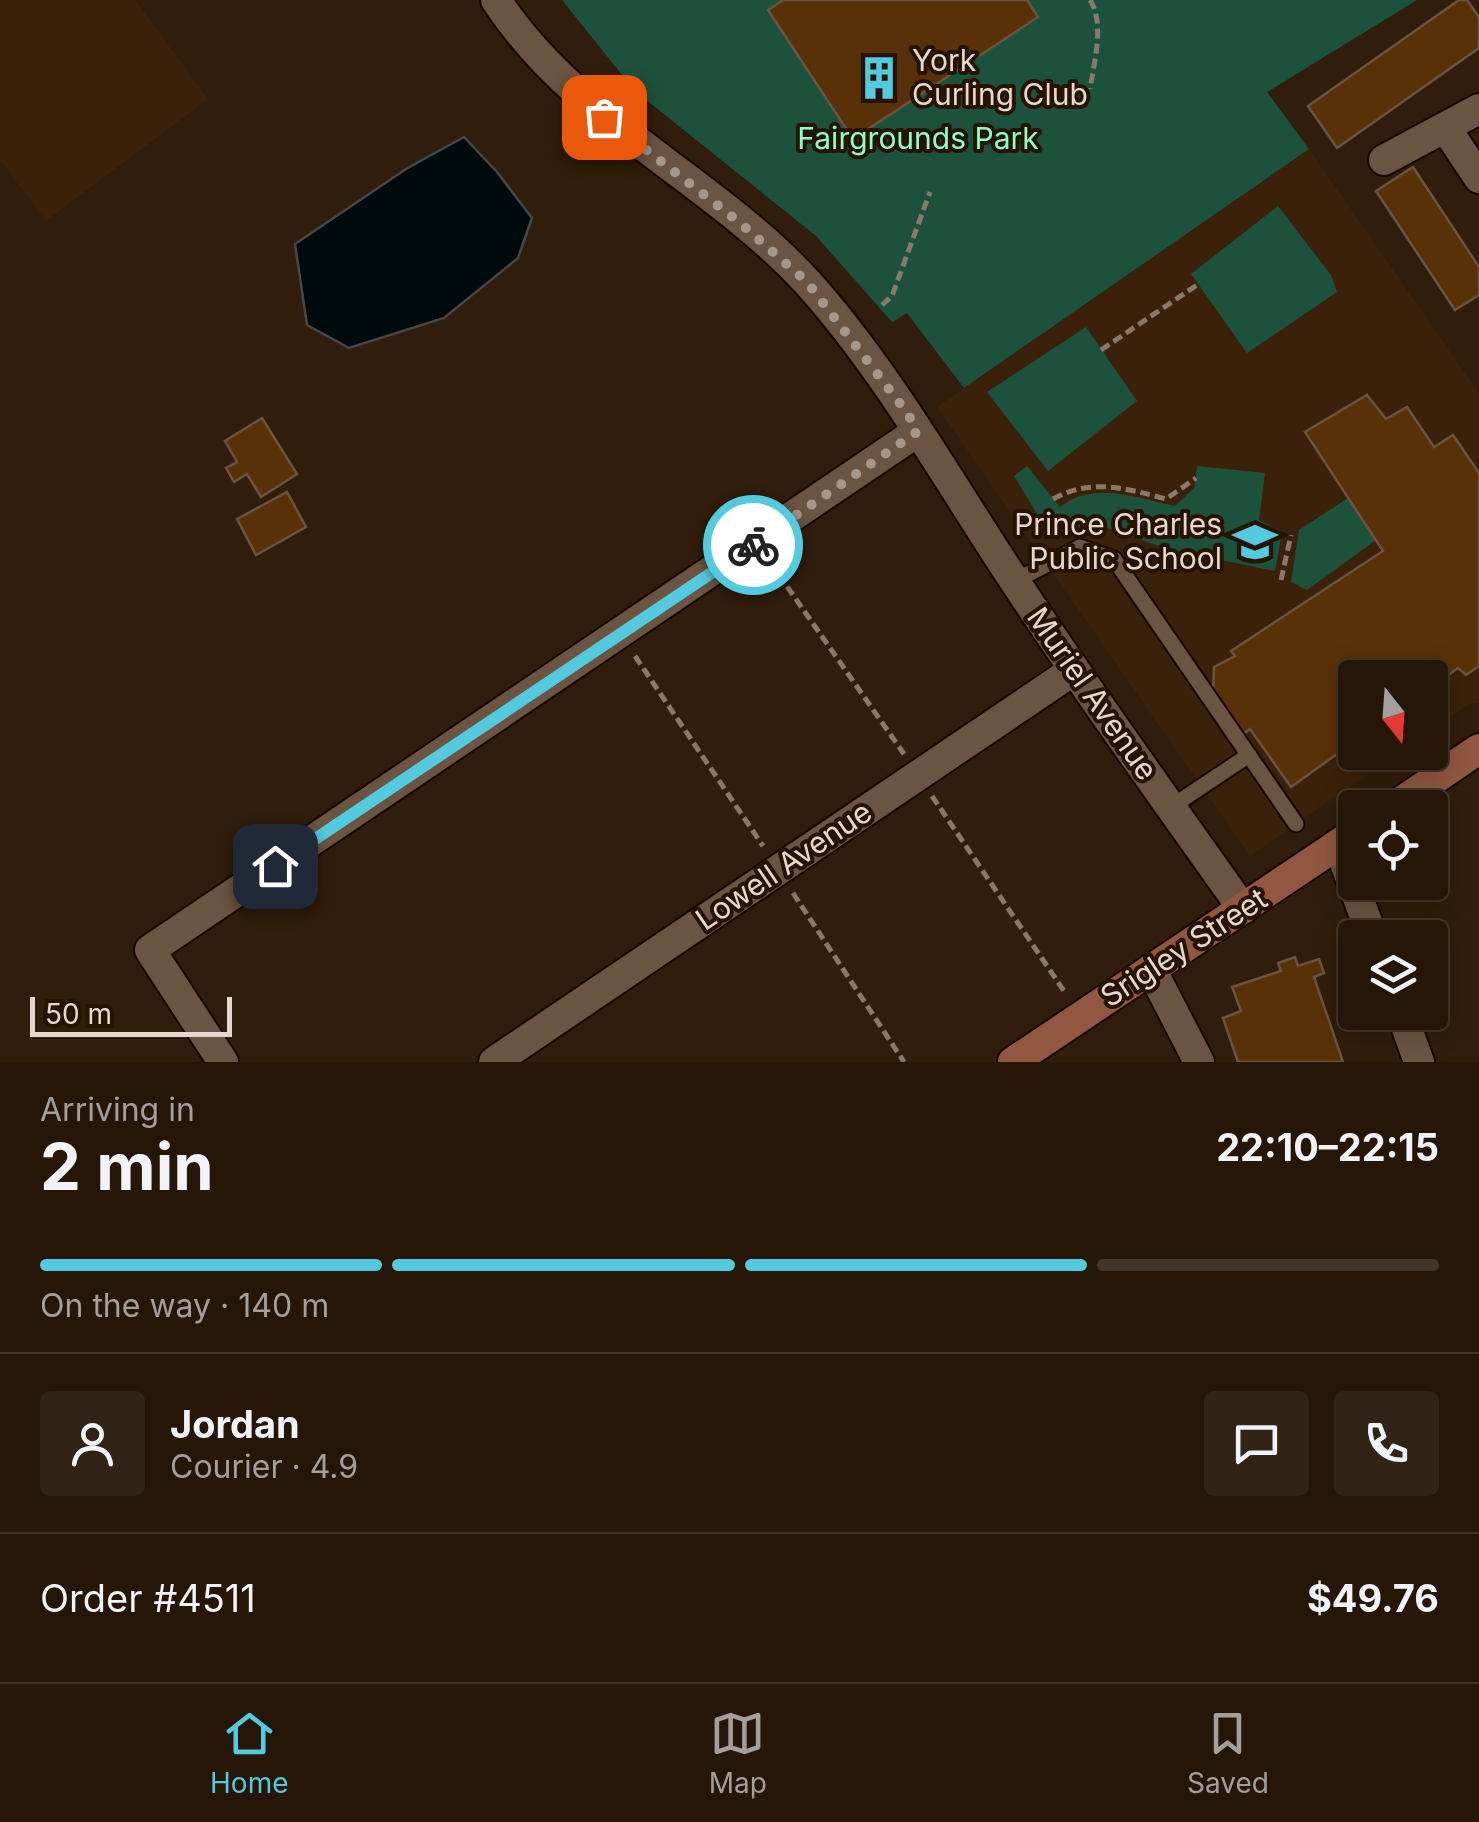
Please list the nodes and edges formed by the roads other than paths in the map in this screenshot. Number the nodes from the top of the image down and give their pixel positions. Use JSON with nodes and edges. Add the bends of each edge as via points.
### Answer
{"nodes":[{"id":1,"x":496,"y":0,"type":"edge"},
{"id":2,"x":1479,"y":109,"type":"edge"},
{"id":3,"x":1447,"y":130,"type":"junction"},
{"id":4,"x":1384,"y":160,"type":"dead end"},
{"id":5,"x":1479,"y":178,"type":"edge"},
{"id":6,"x":917,"y":432,"type":"junction"},
{"id":7,"x":1015,"y":581,"type":"junction"},
{"id":8,"x":1074,"y":670,"type":"junction"},
{"id":9,"x":1479,"y":749,"type":"edge"},
{"id":10,"x":1249,"y":755,"type":"junction"},
{"id":11,"x":1419,"y":790,"type":"edge"},
{"id":12,"x":1171,"y":808,"type":"junction"},
{"id":13,"x":1296,"y":824,"type":"dead end"},
{"id":14,"x":1338,"y":844,"type":"edge"},
{"id":15,"x":1243,"y":909,"type":"junction"},
{"id":16,"x":1150,"y":969,"type":"junction"},
{"id":17,"x":1407,"y":1030,"type":"edge"},
{"id":18,"x":223,"y":1062,"type":"edge"},
{"id":19,"x":494,"y":1062,"type":"edge"},
{"id":20,"x":1013,"y":1062,"type":"edge"},
{"id":21,"x":1199,"y":1062,"type":"edge"},
{"id":22,"x":1419,"y":1062,"type":"edge"}],
"edges":[{"from":1,"to":6,"type":"street","name":"Muriel Avenue","via":[[604,117],[807,282]]},
{"from":2,"to":3,"type":"street"},
{"from":3,"to":4,"type":"street"},
{"from":3,"to":5,"type":"street"},
{"from":6,"to":7,"type":"street","name":"Muriel Avenue"},
{"from":6,"to":18,"type":"street","via":[[150,950]]},
{"from":7,"to":8,"type":"street","name":"Muriel Avenue"},
{"from":7,"to":10,"type":"lane","via":[[1080,547],[1114,559]]},
{"from":8,"to":12,"type":"street","name":"Muriel Avenue"},
{"from":8,"to":19,"type":"street","name":"Lowell Avenue"},
{"from":9,"to":11,"type":"street"},
{"from":10,"to":12,"type":"lane"},
{"from":10,"to":13,"type":"lane"},
{"from":12,"to":15,"type":"street","name":"Muriel Avenue"},
{"from":14,"to":15,"type":"street","name":"Srigley Street"},
{"from":15,"to":16,"type":"street","name":"Srigley Street"},
{"from":16,"to":20,"type":"street","name":"Srigley Street"},
{"from":16,"to":21,"type":"street"},
{"from":17,"to":22,"type":"street"}]}
